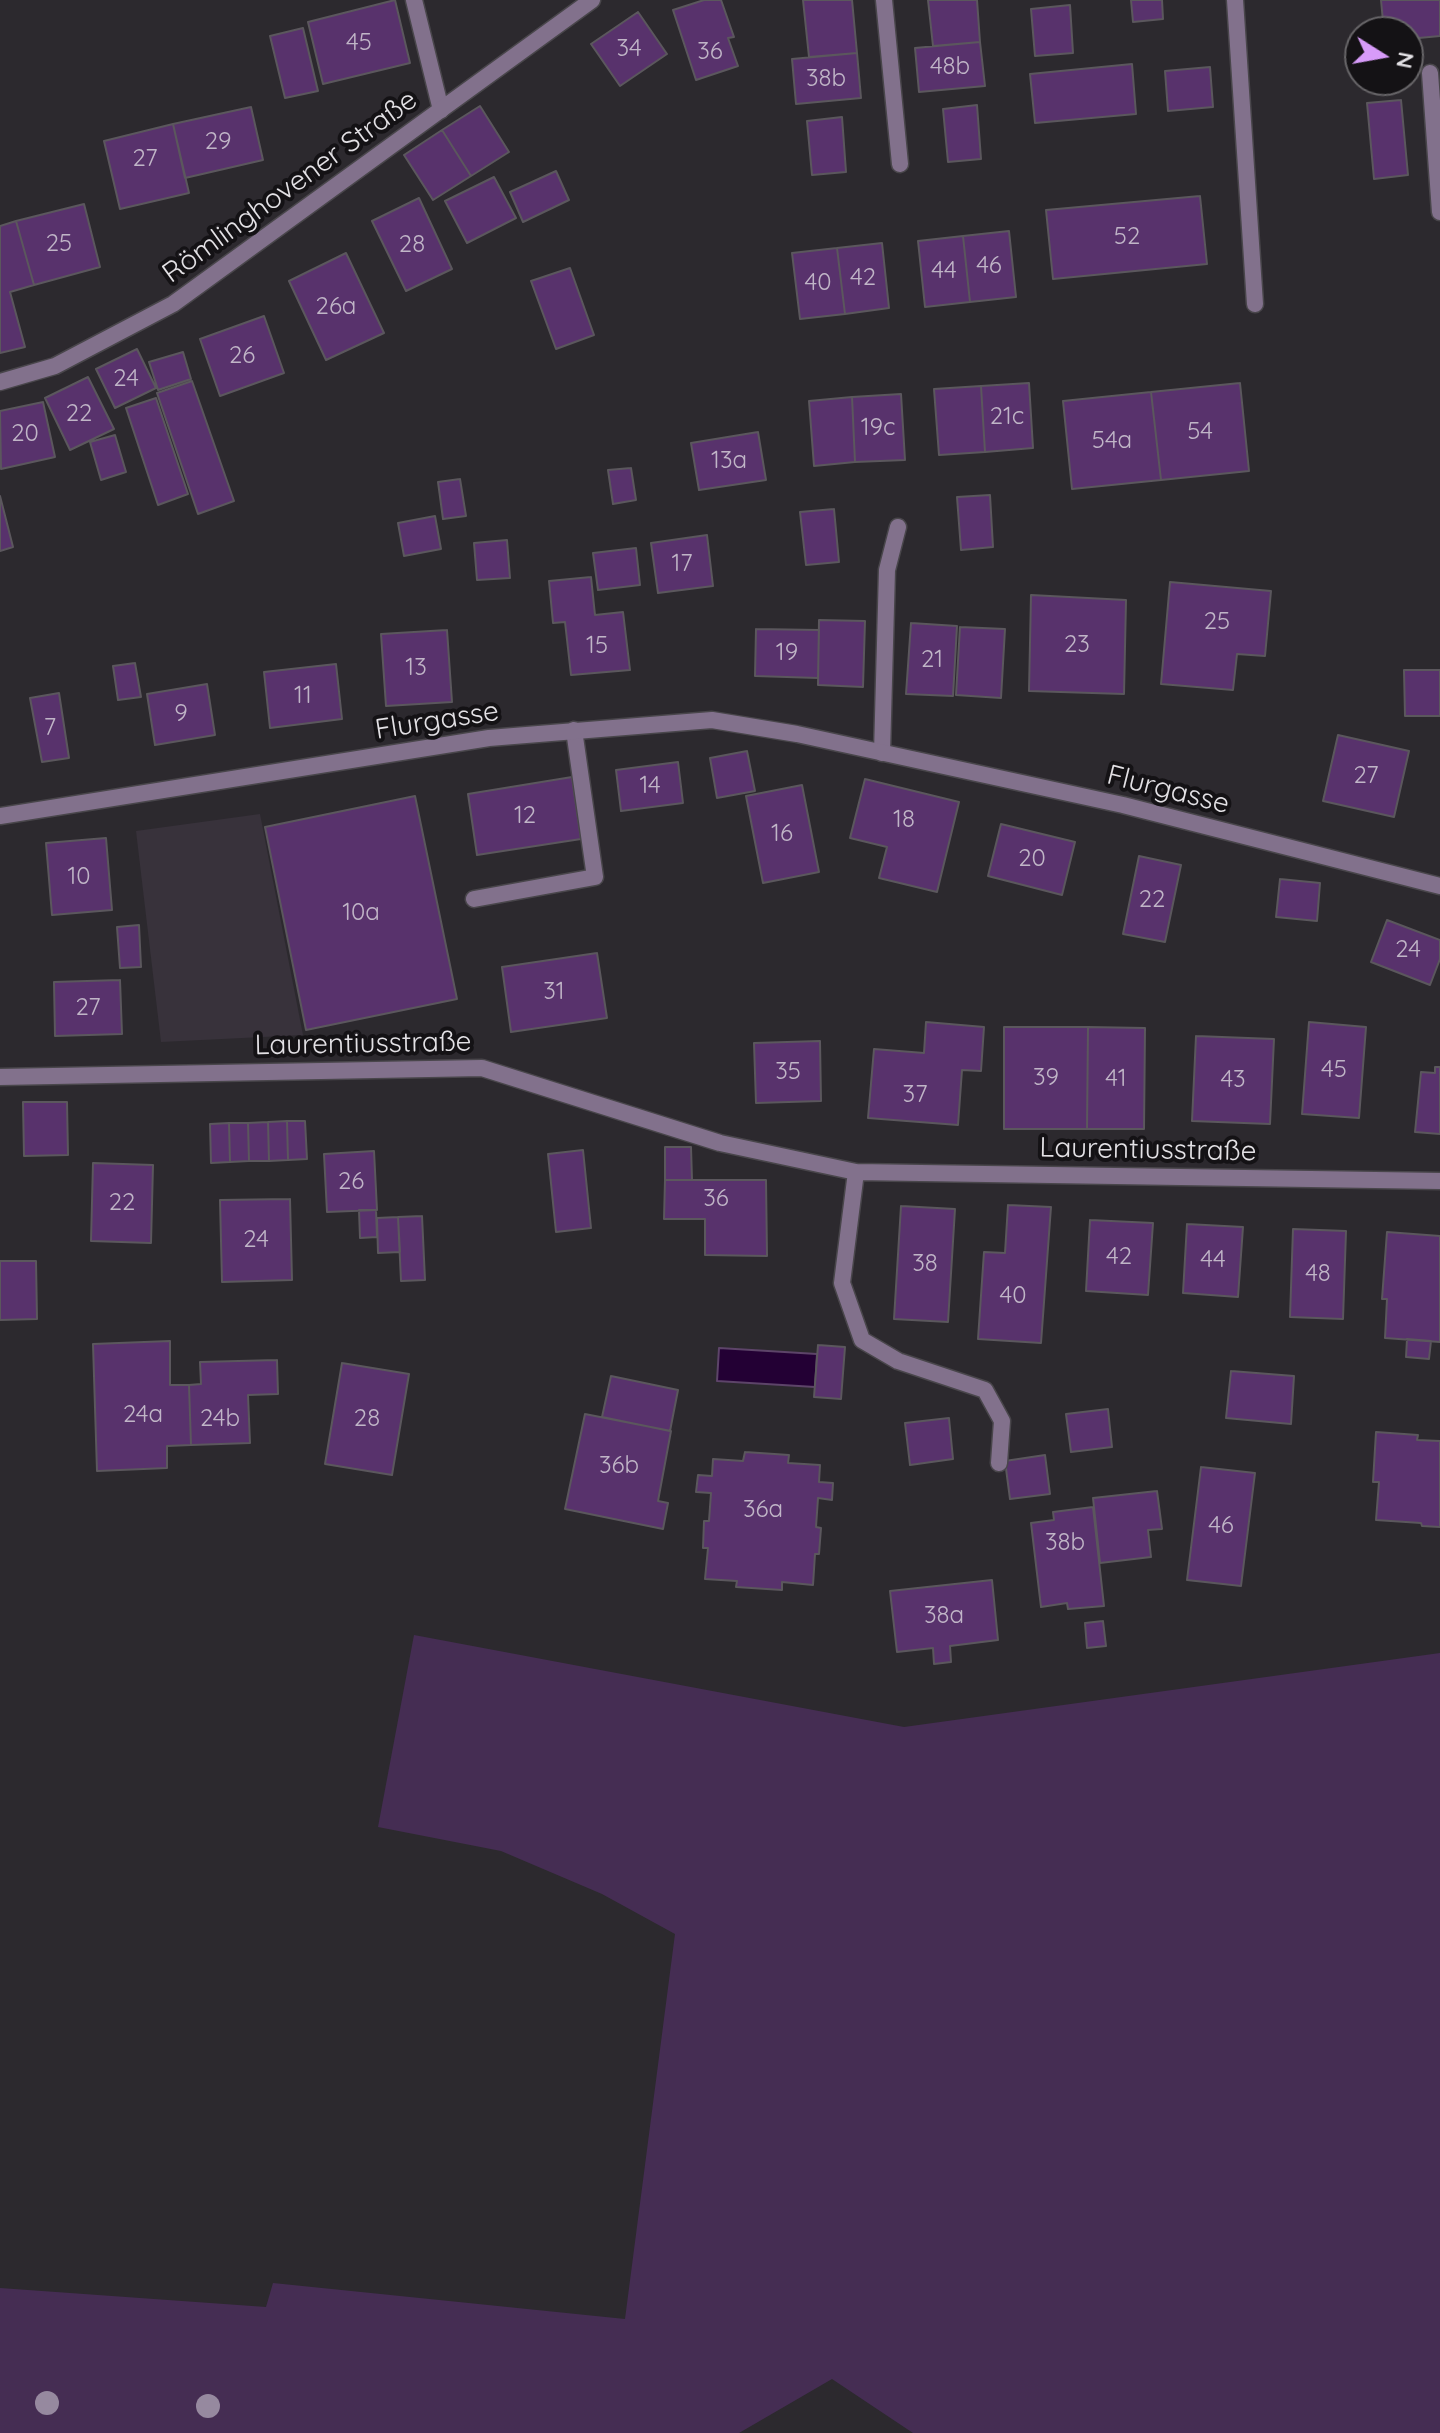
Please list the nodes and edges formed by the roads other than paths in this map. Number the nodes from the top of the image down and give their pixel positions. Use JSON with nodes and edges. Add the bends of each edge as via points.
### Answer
{"nodes":[{"id":1,"x":414,"y":0,"type":"edge"},
{"id":2,"x":592,"y":0,"type":"edge"},
{"id":3,"x":884,"y":0,"type":"edge"},
{"id":4,"x":1235,"y":0,"type":"edge"},
{"id":5,"x":1430,"y":73,"type":"dead end"},
{"id":6,"x":441,"y":110,"type":"junction"},
{"id":7,"x":900,"y":164,"type":"dead end"},
{"id":8,"x":1440,"y":212,"type":"edge"},
{"id":9,"x":1255,"y":304,"type":"dead end"},
{"id":10,"x":0,"y":382,"type":"edge"},
{"id":11,"x":898,"y":527,"type":"dead end"},
{"id":12,"x":574,"y":730,"type":"junction"},
{"id":13,"x":882,"y":753,"type":"junction"},
{"id":14,"x":0,"y":816,"type":"edge"},
{"id":15,"x":1440,"y":886,"type":"edge"},
{"id":16,"x":474,"y":899,"type":"dead end"},
{"id":17,"x":0,"y":1077,"type":"edge"},
{"id":18,"x":856,"y":1172,"type":"junction"},
{"id":19,"x":1440,"y":1181,"type":"edge"},
{"id":20,"x":999,"y":1463,"type":"dead end"}],
"edges":[{"from":1,"to":6,"type":"street"},
{"from":2,"to":6,"type":"street","name":"Römlinghovener Straße"},
{"from":3,"to":7,"type":"street"},
{"from":4,"to":9,"type":"street"},
{"from":5,"to":8,"type":"street"},
{"from":6,"to":10,"type":"street","name":"Römlinghovener Straße","via":[[173,304],[55,366]]},
{"from":11,"to":13,"type":"street","via":[[887,570]]},
{"from":12,"to":13,"type":"street","name":"Flurgasse","via":[[712,720]]},
{"from":12,"to":14,"type":"street","name":"Flurgasse","via":[[489,738]]},
{"from":12,"to":16,"type":"street","via":[[595,877]]},
{"from":13,"to":15,"type":"street","name":"Flurgasse","via":[[1123,805]]},
{"from":17,"to":18,"type":"street","name":"Laurentiusstraße","via":[[482,1068],[720,1143]]},
{"from":18,"to":19,"type":"street","name":"Laurentiusstraße"},
{"from":18,"to":20,"type":"street","via":[[842,1283],[862,1340],[898,1361],[985,1390],[1002,1421]]}]}
